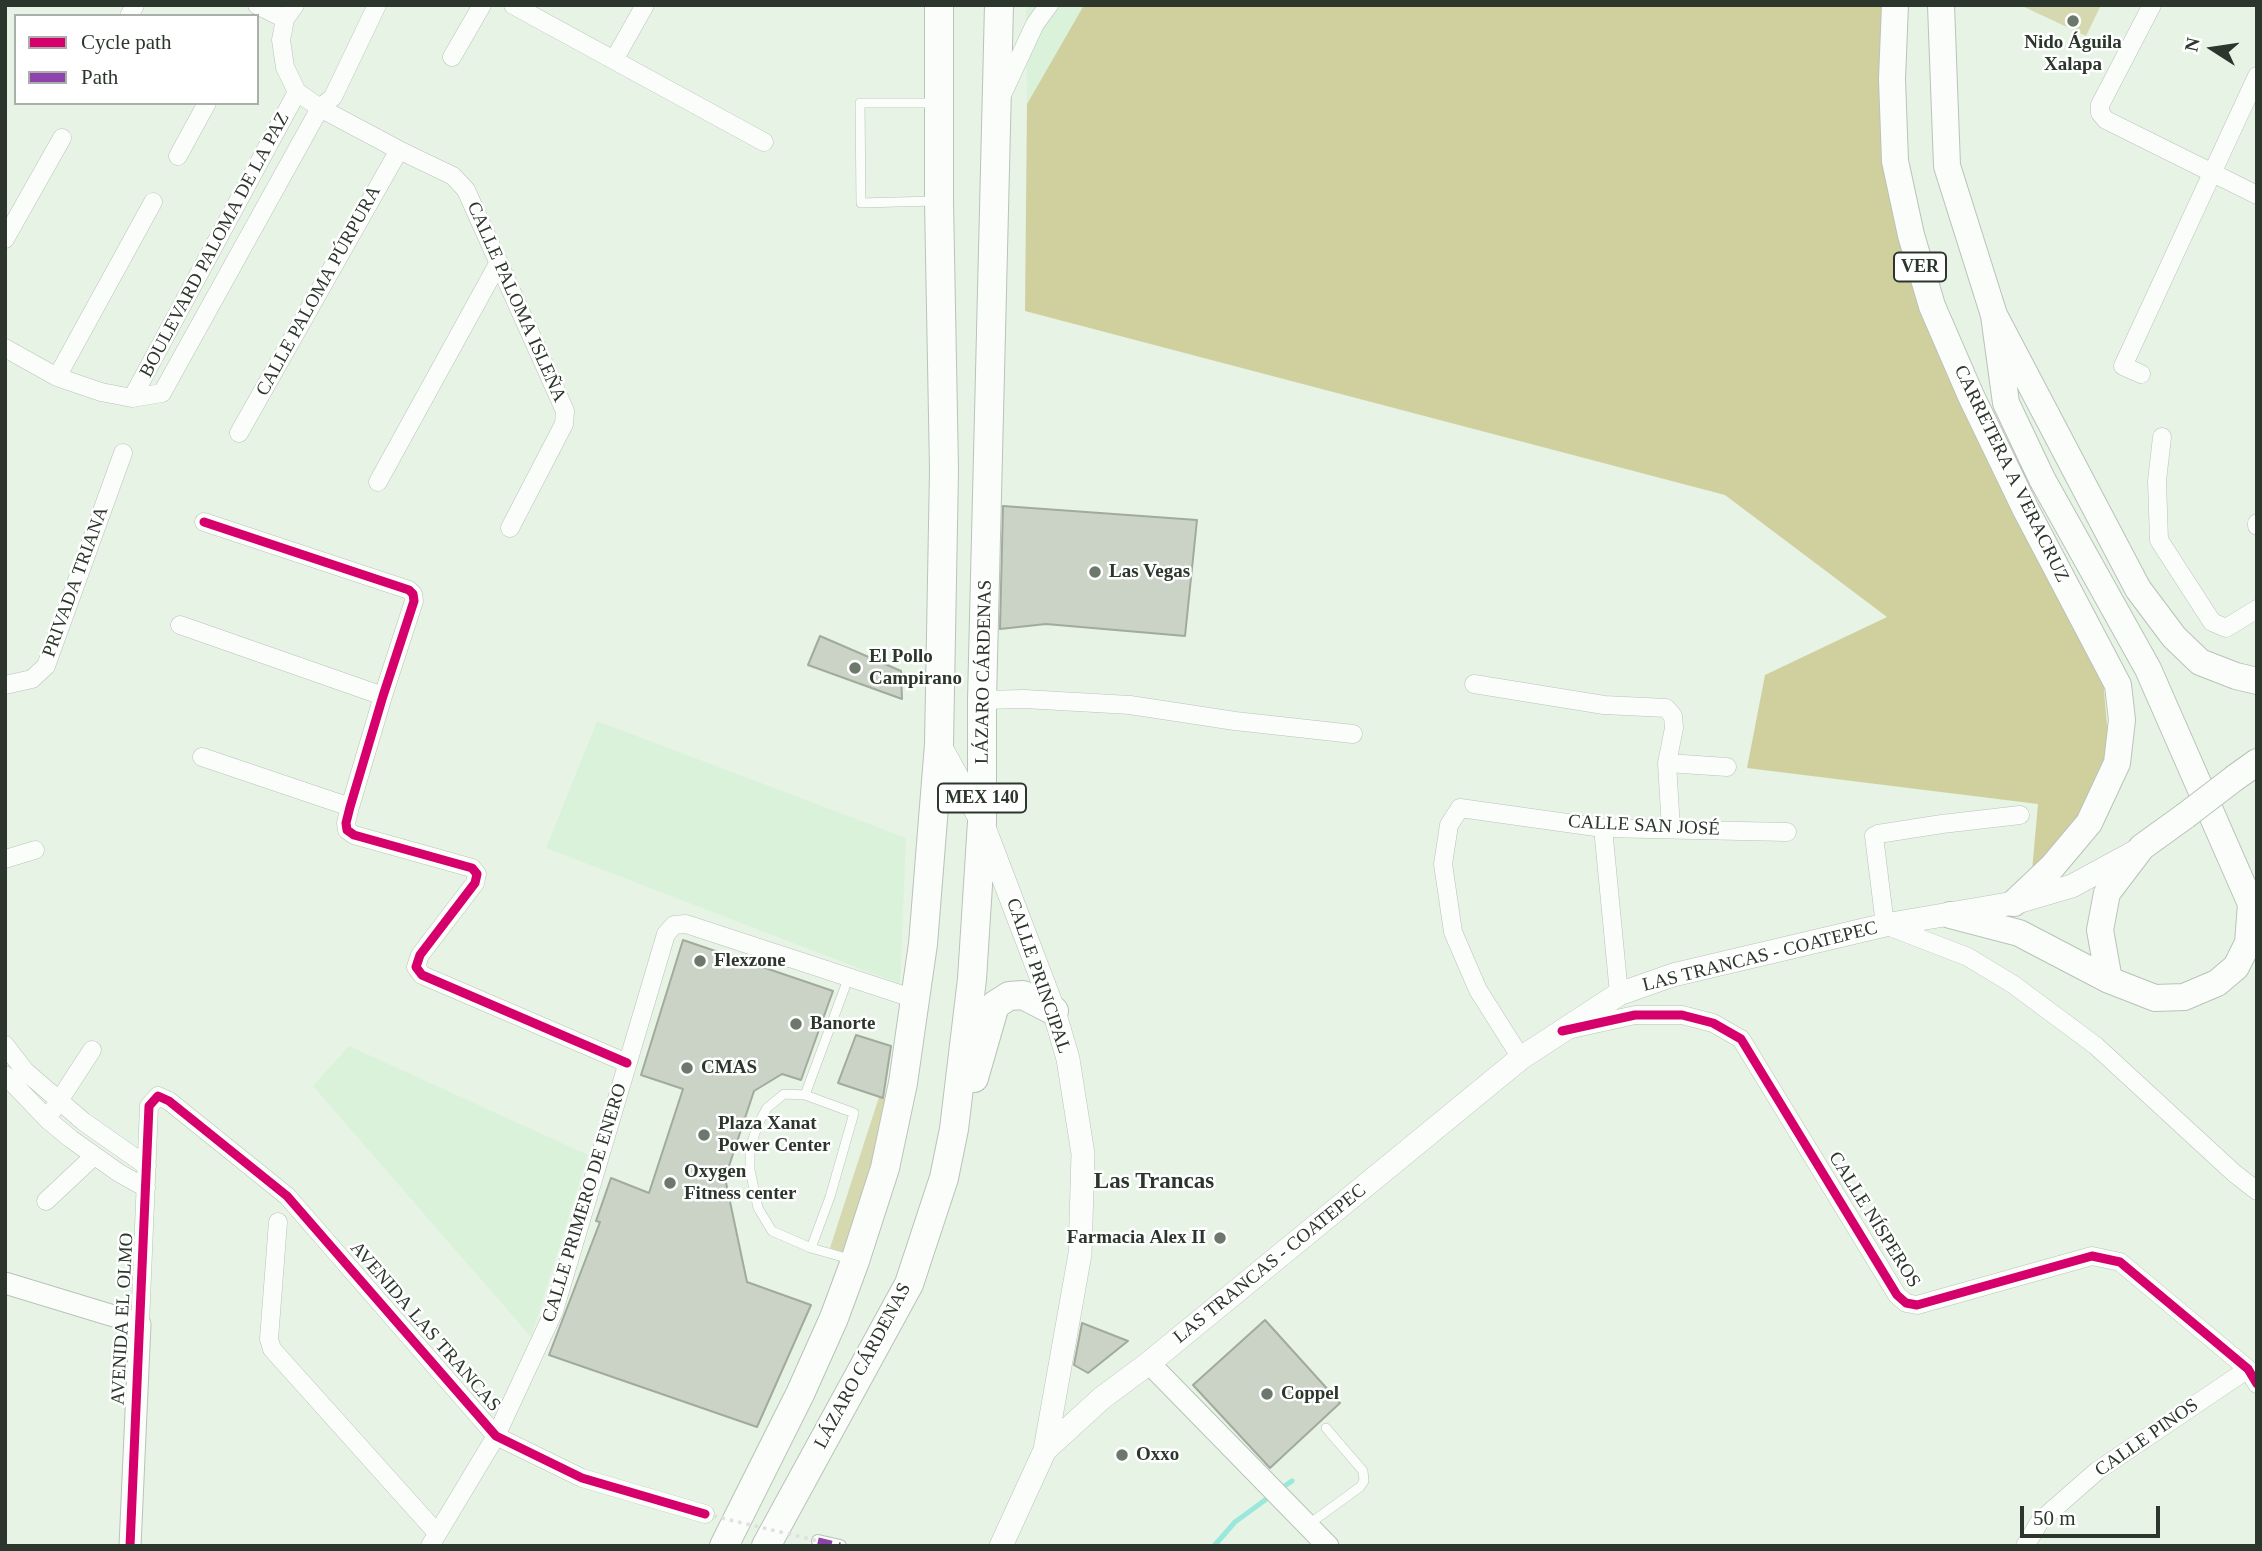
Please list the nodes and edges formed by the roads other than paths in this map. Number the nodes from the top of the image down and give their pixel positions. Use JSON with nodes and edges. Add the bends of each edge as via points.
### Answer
{"nodes":[{"id":1,"x":377,"y":5,"type":"edge"},
{"id":2,"x":482,"y":5,"type":"edge"},
{"id":3,"x":513,"y":5,"type":"edge"},
{"id":4,"x":645,"y":5,"type":"edge"},
{"id":5,"x":939,"y":5,"type":"edge"},
{"id":6,"x":999,"y":5,"type":"edge"},
{"id":7,"x":1049,"y":5,"type":"edge"},
{"id":8,"x":1895,"y":5,"type":"edge"},
{"id":9,"x":1941,"y":5,"type":"edge"},
{"id":10,"x":2152,"y":5,"type":"edge"},
{"id":11,"x":257,"y":9,"type":"edge"},
{"id":12,"x":290,"y":12,"type":"edge"},
{"id":13,"x":452,"y":57,"type":"dead end"},
{"id":14,"x":614,"y":60,"type":"junction"},
{"id":15,"x":2257,"y":76,"type":"edge"},
{"id":16,"x":298,"y":92,"type":"junction"},
{"id":17,"x":939,"y":103,"type":"junction"},
{"id":18,"x":206,"y":105,"type":"edge"},
{"id":19,"x":997,"y":107,"type":"junction"},
{"id":20,"x":320,"y":108,"type":"junction"},
{"id":21,"x":62,"y":138,"type":"dead end"},
{"id":22,"x":764,"y":142,"type":"dead end"},
{"id":23,"x":399,"y":150,"type":"junction"},
{"id":24,"x":178,"y":156,"type":"dead end"},
{"id":25,"x":2211,"y":173,"type":"junction"},
{"id":26,"x":2257,"y":195,"type":"edge"},
{"id":27,"x":939,"y":201,"type":"junction"},
{"id":28,"x":153,"y":202,"type":"dead end"},
{"id":29,"x":5,"y":239,"type":"edge"},
{"id":30,"x":499,"y":262,"type":"junction"},
{"id":31,"x":1994,"y":315,"type":"junction"},
{"id":32,"x":5,"y":348,"type":"edge"},
{"id":33,"x":2141,"y":374,"type":"dead end"},
{"id":34,"x":57,"y":377,"type":"junction"},
{"id":35,"x":1971,"y":396,"type":"junction"},
{"id":36,"x":132,"y":398,"type":"junction"},
{"id":37,"x":239,"y":433,"type":"dead end"},
{"id":38,"x":2162,"y":437,"type":"dead end"},
{"id":39,"x":123,"y":453,"type":"dead end"},
{"id":40,"x":2042,"y":479,"type":"junction"},
{"id":41,"x":378,"y":482,"type":"dead end"},
{"id":42,"x":204,"y":522,"type":"dead end"},
{"id":43,"x":510,"y":528,"type":"dead end"},
{"id":44,"x":2257,"y":610,"type":"edge"},
{"id":45,"x":180,"y":625,"type":"dead end"},
{"id":46,"x":2257,"y":681,"type":"edge"},
{"id":47,"x":1474,"y":684,"type":"dead end"},
{"id":48,"x":5,"y":685,"type":"edge"},
{"id":49,"x":383,"y":696,"type":"junction"},
{"id":50,"x":982,"y":700,"type":"junction"},
{"id":51,"x":1353,"y":734,"type":"dead end"},
{"id":52,"x":939,"y":744,"type":"junction"},
{"id":53,"x":202,"y":757,"type":"dead end"},
{"id":54,"x":1667,"y":764,"type":"junction"},
{"id":55,"x":1727,"y":767,"type":"dead end"},
{"id":56,"x":2247,"y":769,"type":"edge"},
{"id":57,"x":350,"y":807,"type":"junction"},
{"id":58,"x":2020,"y":815,"type":"dead end"},
{"id":59,"x":982,"y":822,"type":"junction"},
{"id":60,"x":1602,"y":828,"type":"junction"},
{"id":61,"x":1671,"y":829,"type":"junction"},
{"id":62,"x":1787,"y":832,"type":"dead end"},
{"id":63,"x":2142,"y":847,"type":"junction"},
{"id":64,"x":36,"y":849,"type":"dead end"},
{"id":65,"x":5,"y":859,"type":"edge"},
{"id":66,"x":2014,"y":902,"type":"junction"},
{"id":67,"x":1950,"y":915,"type":"junction"},
{"id":68,"x":1885,"y":925,"type":"junction"},
{"id":69,"x":849,"y":979,"type":"junction"},
{"id":70,"x":2109,"y":980,"type":"junction"},
{"id":71,"x":1619,"y":994,"type":"junction"},
{"id":72,"x":915,"y":999,"type":"junction"},
{"id":73,"x":1054,"y":1011,"type":"junction"},
{"id":74,"x":1562,"y":1031,"type":"junction"},
{"id":75,"x":5,"y":1045,"type":"edge"},
{"id":76,"x":92,"y":1050,"type":"dead end"},
{"id":77,"x":1521,"y":1058,"type":"junction"},
{"id":78,"x":627,"y":1063,"type":"junction"},
{"id":79,"x":26,"y":1071,"type":"junction"},
{"id":80,"x":8,"y":1083,"type":"edge"},
{"id":81,"x":805,"y":1095,"type":"junction"},
{"id":82,"x":158,"y":1096,"type":"joint"},
{"id":83,"x":59,"y":1100,"type":"junction"},
{"id":84,"x":48,"y":1120,"type":"junction"},
{"id":85,"x":954,"y":1129,"type":"junction"},
{"id":86,"x":94,"y":1156,"type":"junction"},
{"id":87,"x":147,"y":1166,"type":"junction"},
{"id":88,"x":146,"y":1188,"type":"junction"},
{"id":89,"x":2257,"y":1191,"type":"edge"},
{"id":90,"x":46,"y":1200,"type":"dead end"},
{"id":91,"x":278,"y":1222,"type":"dead end"},
{"id":92,"x":811,"y":1248,"type":"junction"},
{"id":93,"x":855,"y":1261,"type":"junction"},
{"id":94,"x":5,"y":1283,"type":"edge"},
{"id":95,"x":140,"y":1324,"type":"junction"},
{"id":96,"x":1149,"y":1363,"type":"junction"},
{"id":97,"x":2252,"y":1376,"type":"edge"},
{"id":98,"x":1326,"y":1428,"type":"dead end"},
{"id":99,"x":496,"y":1436,"type":"junction"},
{"id":100,"x":1045,"y":1450,"type":"junction"},
{"id":101,"x":705,"y":1514,"type":"road end"},
{"id":102,"x":1308,"y":1525,"type":"junction"},
{"id":103,"x":433,"y":1539,"type":"edge"},
{"id":104,"x":818,"y":1541,"type":"road end"},
{"id":105,"x":767,"y":1545,"type":"edge"},
{"id":106,"x":130,"y":1546,"type":"edge"},
{"id":107,"x":724,"y":1546,"type":"edge"},
{"id":108,"x":839,"y":1546,"type":"edge"},
{"id":109,"x":1001,"y":1546,"type":"edge"},
{"id":110,"x":1328,"y":1546,"type":"edge"},
{"id":111,"x":2025,"y":1546,"type":"edge"}],
"edges":[{"from":1,"to":20,"type":"street","name":"BOULEVARD PALOMA DE LA PAZ","via":[[333,97]]},
{"from":2,"to":13,"type":"street"},
{"from":3,"to":14,"type":"street"},
{"from":4,"to":14,"type":"street"},
{"from":5,"to":17,"type":"highway","number":"MEX 140"},
{"from":6,"to":19,"type":"highway","name":"LÁZARO CÁRDENAS","number":"MEX 140"},
{"from":7,"to":19,"type":"street","via":[[1035,24]]},
{"from":8,"to":35,"type":"main road","name":"CARRETERA A VERACRUZ","number":"VER","via":[[1895,161],[1932,306]]},
{"from":9,"to":31,"type":"main road","number":"VER","via":[[1947,166]]},
{"from":10,"to":25,"type":"street","via":[[2100,113]]},
{"from":11,"to":12,"type":"street"},
{"from":12,"to":16,"type":"street","name":"BOULEVARD PALOMA DE LA PAZ","via":[[281,40],[285,67]]},
{"from":14,"to":22,"type":"street"},
{"from":15,"to":25,"type":"street"},
{"from":16,"to":20,"type":"street","name":"BOULEVARD PALOMA DE LA PAZ"},
{"from":16,"to":36,"type":"street","name":"BOULEVARD PALOMA DE LA PAZ"},
{"from":17,"to":27,"type":"highway","number":"MEX 140"},
{"from":17,"to":27,"type":"lane","via":[[860,103],[860,203]]},
{"from":18,"to":24,"type":"street"},
{"from":19,"to":50,"type":"highway","name":"LÁZARO CÁRDENAS","number":"MEX 140"},
{"from":20,"to":23,"type":"street","name":"CALLE PALOMA ISLEÑA"},
{"from":20,"to":36,"type":"street","name":"BOULEVARD PALOMA DE LA PAZ","via":[[162,393]]},
{"from":21,"to":29,"type":"street"},
{"from":23,"to":30,"type":"street","name":"CALLE PALOMA ISLEÑA","via":[[453,176],[466,190]]},
{"from":23,"to":37,"type":"street","name":"CALLE PALOMA PÚRPURA"},
{"from":25,"to":26,"type":"street"},
{"from":25,"to":33,"type":"street","via":[[2123,366]]},
{"from":27,"to":52,"type":"highway","number":"MEX 140","via":[[944,470]]},
{"from":28,"to":34,"type":"street"},
{"from":30,"to":41,"type":"street"},
{"from":30,"to":43,"type":"street","name":"CALLE PALOMA ISLEÑA","via":[[565,411],[564,424]]},
{"from":31,"to":40,"type":"main road","via":[[2006,403]]},
{"from":31,"to":46,"type":"main road","via":[[2138,589],[2200,662]]},
{"from":32,"to":34,"type":"street"},
{"from":34,"to":36,"type":"street"},
{"from":35,"to":40,"type":"main road"},
{"from":35,"to":66,"type":"main road","name":"CARRETERA A VERACRUZ","number":"VER","via":[[2118,685],[2122,720],[2117,763],[2089,823]]},
{"from":38,"to":44,"type":"street","via":[[2157,481],[2159,540],[2212,622],[2226,628]]},
{"from":39,"to":48,"type":"street","name":"PRIVADA TRIANA","via":[[46,666],[32,680]]},
{"from":40,"to":70,"type":"main road","via":[[2148,669],[2250,904],[2248,943],[2236,967],[2217,984],[2184,997],[2155,998]]},
{"from":42,"to":49,"type":"street","via":[[413,594]]},
{"from":45,"to":49,"type":"street"},
{"from":47,"to":54,"type":"street","via":[[1604,705],[1666,708],[1673,716],[1674,729]]},
{"from":49,"to":57,"type":"street"},
{"from":50,"to":51,"type":"street","via":[[1130,705]]},
{"from":50,"to":59,"type":"highway","name":"LÁZARO CÁRDENAS","number":"MEX 140"},
{"from":52,"to":59,"type":"main road","name":"CALLE PRINCIPAL"},
{"from":52,"to":72,"type":"highway","number":"MEX 140"},
{"from":53,"to":57,"type":"street"},
{"from":54,"to":55,"type":"street"},
{"from":54,"to":61,"type":"street"},
{"from":56,"to":63,"type":"main road","name":"LAS TRANCAS - COATEPEC","bridge":true},
{"from":57,"to":78,"type":"street","via":[[347,830],[354,835],[472,868],[477,874],[475,883],[420,955],[416,967],[422,975]]},
{"from":58,"to":68,"type":"street","via":[[1874,836]]},
{"from":59,"to":73,"type":"main road","name":"CALLE PRINCIPAL"},
{"from":59,"to":85,"type":"highway","name":"LÁZARO CÁRDENAS","number":"MEX 140","via":[[972,979]]},
{"from":60,"to":61,"type":"street","name":"CALLE SAN JOSÉ"},
{"from":60,"to":71,"type":"street"},
{"from":60,"to":77,"type":"street","name":"CALLE SAN JOSÉ","via":[[1460,808],[1449,825],[1443,864],[1453,932],[1478,990]]},
{"from":61,"to":62,"type":"street","name":"CALLE SAN JOSÉ"},
{"from":63,"to":66,"type":"main road","name":"LAS TRANCAS - COATEPEC","via":[[2072,886]]},
{"from":63,"to":70,"type":"main road","via":[[2107,893],[2099,930]]},
{"from":64,"to":65,"type":"street"},
{"from":66,"to":67,"type":"main road","name":"LAS TRANCAS - COATEPEC"},
{"from":67,"to":68,"type":"main road","name":"LAS TRANCAS - COATEPEC"},
{"from":67,"to":70,"type":"main road","via":[[2019,933]]},
{"from":68,"to":71,"type":"main road","name":"LAS TRANCAS - COATEPEC","via":[[1673,975]]},
{"from":68,"to":89,"type":"street","via":[[1968,957],[2014,985],[2096,1046]]},
{"from":69,"to":72,"type":"street","name":"CALLE PRIMERO DE ENERO"},
{"from":69,"to":78,"type":"street","name":"CALLE PRIMERO DE ENERO","via":[[686,924],[674,925],[666,934]]},
{"from":69,"to":81,"type":"lane"},
{"from":71,"to":74,"type":"main road","name":"LAS TRANCAS - COATEPEC"},
{"from":72,"to":93,"type":"highway","number":"MEX 140","via":[[885,1168]]},
{"from":73,"to":85,"type":"highway","via":[[1023,995],[1009,996],[995,1005],[966,1105]]},
{"from":73,"to":100,"type":"main road","name":"CALLE PRINCIPAL","via":[[1068,1059],[1083,1154],[1080,1254]]},
{"from":74,"to":77,"type":"main road","name":"LAS TRANCAS - COATEPEC"},
{"from":74,"to":97,"type":"street","name":"CALLE NÍSPEROS","via":[[1635,1015],[1682,1015],[1713,1023],[1741,1040],[1906,1303],[1917,1305],[2092,1256],[2120,1262]]},
{"from":75,"to":79,"type":"street"},
{"from":76,"to":83,"type":"street"},
{"from":77,"to":96,"type":"main road","name":"LAS TRANCAS - COATEPEC"},
{"from":78,"to":99,"type":"street","name":"CALLE PRIMERO DE ENERO","via":[[554,1311]]},
{"from":79,"to":80,"type":"street"},
{"from":79,"to":83,"type":"street"},
{"from":80,"to":84,"type":"street"},
{"from":81,"to":92,"type":"lane","via":[[854,1113]]},
{"from":81,"to":92,"type":"lane","via":[[783,1094],[767,1108],[750,1148],[750,1170],[758,1208],[772,1231]]},
{"from":82,"to":87,"type":"street","name":"AVENIDA EL OLMO","via":[[149,1106]]},
{"from":82,"to":99,"type":"street","name":"AVENIDA LAS TRANCAS","via":[[287,1195]]},
{"from":83,"to":84,"type":"street"},
{"from":83,"to":87,"type":"street"},
{"from":84,"to":86,"type":"street"},
{"from":85,"to":105,"type":"highway","name":"LÁZARO CÁRDENAS","number":"MEX 140","via":[[944,1178],[909,1284]]},
{"from":86,"to":88,"type":"street"},
{"from":86,"to":90,"type":"street"},
{"from":87,"to":88,"type":"street","name":"AVENIDA EL OLMO"},
{"from":88,"to":95,"type":"street","name":"AVENIDA EL OLMO"},
{"from":91,"to":103,"type":"street","via":[[272,1349]]},
{"from":92,"to":93,"type":"lane"},
{"from":93,"to":107,"type":"highway","number":"MEX 140","via":[[800,1394]]},
{"from":94,"to":95,"type":"street"},
{"from":95,"to":106,"type":"street","name":"AVENIDA EL OLMO"},
{"from":96,"to":100,"type":"main road","name":"LAS TRANCAS - COATEPEC"},
{"from":96,"to":102,"type":"street"},
{"from":97,"to":111,"type":"street","name":"CALLE PINOS","via":[[2097,1471],[2040,1521]]},
{"from":98,"to":102,"type":"lane","via":[[1363,1471],[1364,1481]]},
{"from":99,"to":101,"type":"street","name":"AVENIDA LAS TRANCAS","via":[[582,1478]]},
{"from":99,"to":103,"type":"street","name":"CALLE PRIMERO DE ENERO"},
{"from":100,"to":109,"type":"main road","name":"CALLE PRINCIPAL"},
{"from":102,"to":110,"type":"street"},
{"from":104,"to":108,"type":"street"}]}
